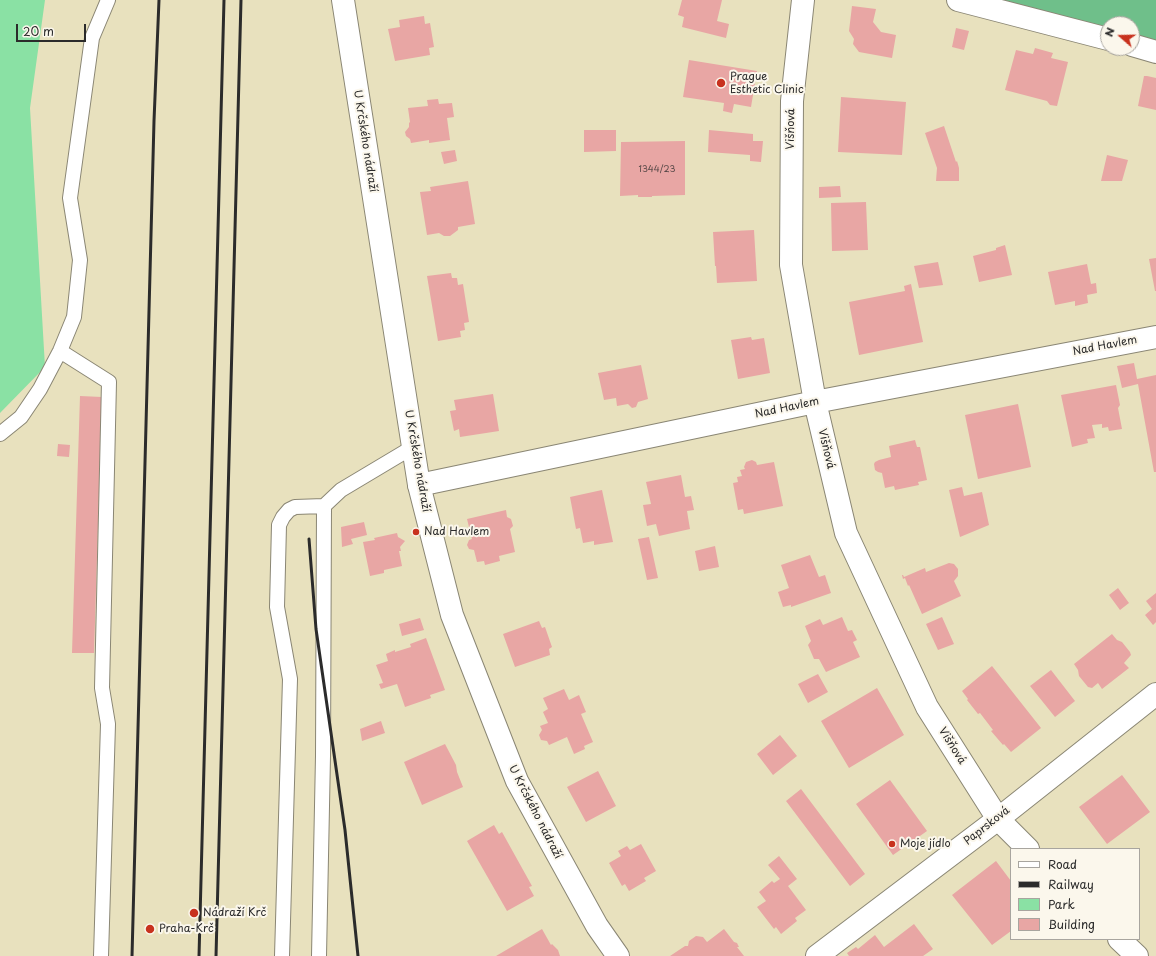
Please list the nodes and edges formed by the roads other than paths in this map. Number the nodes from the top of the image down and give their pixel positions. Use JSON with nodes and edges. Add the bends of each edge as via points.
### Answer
{"nodes":[{"id":1,"x":108,"y":0,"type":"edge"},
{"id":2,"x":343,"y":0,"type":"edge"},
{"id":3,"x":803,"y":0,"type":"edge"},
{"id":4,"x":958,"y":0,"type":"edge"},
{"id":5,"x":1100,"y":37,"type":"edge"},
{"id":6,"x":1140,"y":47,"type":"edge"},
{"id":7,"x":1156,"y":52,"type":"edge"},
{"id":8,"x":1156,"y":337,"type":"edge"},
{"id":9,"x":60,"y":351,"type":"junction"},
{"id":10,"x":815,"y":402,"type":"junction"},
{"id":11,"x":0,"y":434,"type":"edge"},
{"id":12,"x":413,"y":447,"type":"junction"},
{"id":13,"x":419,"y":485,"type":"junction"},
{"id":14,"x":324,"y":506,"type":"junction"},
{"id":15,"x":1156,"y":694,"type":"edge"},
{"id":16,"x":998,"y":819,"type":"junction"},
{"id":17,"x":1027,"y":848,"type":"edge"},
{"id":18,"x":1120,"y":940,"type":"edge"},
{"id":19,"x":101,"y":956,"type":"edge"},
{"id":20,"x":282,"y":956,"type":"edge"},
{"id":21,"x":319,"y":956,"type":"edge"},
{"id":22,"x":618,"y":956,"type":"edge"},
{"id":23,"x":817,"y":956,"type":"edge"},
{"id":24,"x":1137,"y":956,"type":"edge"}],
"edges":[{"from":1,"to":9,"type":"lane","via":[[92,38],[70,198],[80,260],[74,317]]},
{"from":2,"to":12,"type":"street","name":"U Krčského nádraží"},
{"from":3,"to":10,"type":"street","name":"Višňová","via":[[792,101],[791,265]]},
{"from":4,"to":5,"type":"street"},
{"from":6,"to":7,"type":"street"},
{"from":8,"to":10,"type":"street","name":"Nad Havlem"},
{"from":9,"to":11,"type":"lane","via":[[40,389],[21,417]]},
{"from":9,"to":19,"type":"lane","via":[[109,382],[102,688],[108,724]]},
{"from":10,"to":13,"type":"street","name":"Nad Havlem"},
{"from":10,"to":16,"type":"street","name":"Višňová","via":[[846,533],[927,707]]},
{"from":12,"to":13,"type":"street","name":"U Krčského nádraží"},
{"from":12,"to":14,"type":"lane","via":[[341,490]]},
{"from":13,"to":22,"type":"street","name":"U Krčského nádraží","via":[[452,615],[517,781],[597,926]]},
{"from":14,"to":20,"type":"lane","via":[[295,507],[282,517],[279,525],[278,607],[290,679]]},
{"from":14,"to":21,"type":"lane"},
{"from":15,"to":16,"type":"street","name":"Paprsková"},
{"from":16,"to":17,"type":"street","name":"Višňová"},
{"from":16,"to":23,"type":"street","name":"Paprsková"},
{"from":18,"to":24,"type":"street"}]}
